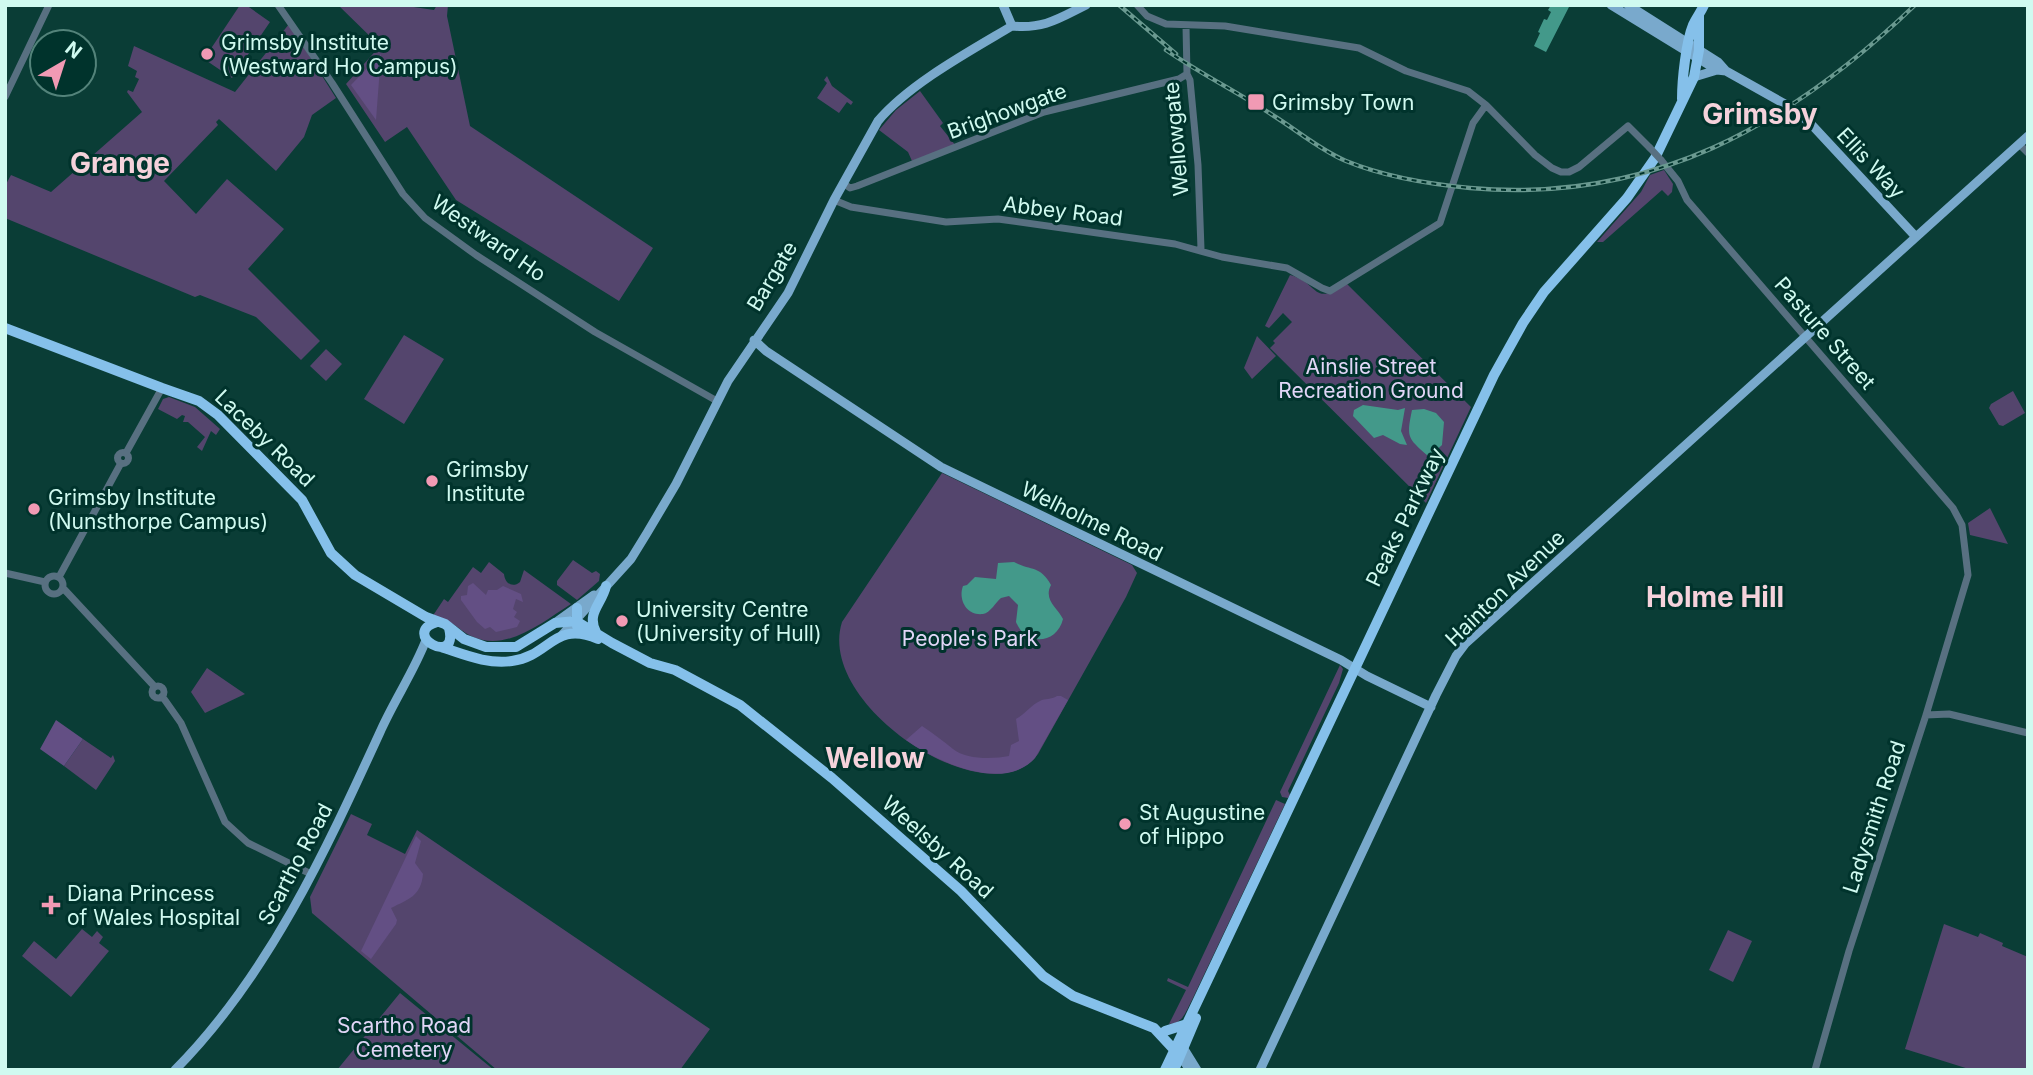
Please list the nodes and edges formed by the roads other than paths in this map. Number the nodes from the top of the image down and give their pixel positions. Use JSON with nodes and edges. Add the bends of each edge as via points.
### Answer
{"nodes":[{"id":1,"x":49,"y":5,"type":"edge"},
{"id":2,"x":278,"y":5,"type":"edge"},
{"id":3,"x":1003,"y":5,"type":"edge"},
{"id":4,"x":1086,"y":5,"type":"edge"},
{"id":5,"x":1138,"y":5,"type":"edge"},
{"id":6,"x":1611,"y":5,"type":"edge"},
{"id":7,"x":1628,"y":5,"type":"edge"},
{"id":8,"x":1702,"y":10,"type":"edge"},
{"id":9,"x":1693,"y":25,"type":"junction"},
{"id":10,"x":1012,"y":26,"type":"junction"},
{"id":11,"x":1186,"y":26,"type":"junction"},
{"id":12,"x":1673,"y":38,"type":"junction"},
{"id":13,"x":1688,"y":48,"type":"junction"},
{"id":14,"x":1698,"y":54,"type":"junction"},
{"id":15,"x":1722,"y":70,"type":"junction"},
{"id":16,"x":1187,"y":74,"type":"junction"},
{"id":17,"x":1694,"y":77,"type":"junction"},
{"id":18,"x":5,"y":97,"type":"edge"},
{"id":19,"x":1682,"y":99,"type":"junction"},
{"id":20,"x":1486,"y":105,"type":"junction"},
{"id":21,"x":2028,"y":136,"type":"edge"},
{"id":22,"x":2019,"y":144,"type":"junction"},
{"id":23,"x":2028,"y":153,"type":"edge"},
{"id":24,"x":843,"y":183,"type":"junction"},
{"id":25,"x":834,"y":200,"type":"junction"},
{"id":26,"x":1916,"y":237,"type":"junction"},
{"id":27,"x":1201,"y":249,"type":"junction"},
{"id":28,"x":5,"y":328,"type":"edge"},
{"id":29,"x":1806,"y":336,"type":"junction"},
{"id":30,"x":754,"y":340,"type":"junction"},
{"id":31,"x":162,"y":388,"type":"junction"},
{"id":32,"x":717,"y":401,"type":"junction"},
{"id":33,"x":5,"y":573,"type":"edge"},
{"id":34,"x":1968,"y":575,"type":"joint"},
{"id":35,"x":59,"y":577,"type":"junction"},
{"id":36,"x":45,"y":582,"type":"junction"},
{"id":37,"x":606,"y":586,"type":"junction"},
{"id":38,"x":63,"y":588,"type":"junction"},
{"id":39,"x":383,"y":593,"type":"junction"},
{"id":40,"x":577,"y":608,"type":"junction"},
{"id":41,"x":576,"y":621,"type":"junction"},
{"id":42,"x":437,"y":622,"type":"junction"},
{"id":43,"x":555,"y":623,"type":"junction"},
{"id":44,"x":449,"y":628,"type":"junction"},
{"id":45,"x":596,"y":633,"type":"junction"},
{"id":46,"x":584,"y":634,"type":"junction"},
{"id":47,"x":426,"y":635,"type":"junction"},
{"id":48,"x":562,"y":635,"type":"junction"},
{"id":49,"x":534,"y":638,"type":"junction"},
{"id":50,"x":612,"y":643,"type":"junction"},
{"id":51,"x":438,"y":647,"type":"junction"},
{"id":52,"x":542,"y":648,"type":"junction"},
{"id":53,"x":419,"y":658,"type":"junction"},
{"id":54,"x":1355,"y":669,"type":"junction"},
{"id":55,"x":1431,"y":706,"type":"junction"},
{"id":56,"x":1926,"y":715,"type":"junction"},
{"id":57,"x":2028,"y":733,"type":"edge"},
{"id":58,"x":311,"y":874,"type":"junction"},
{"id":59,"x":1209,"y":981,"type":"junction"},
{"id":60,"x":1187,"y":1024,"type":"junction"},
{"id":61,"x":1154,"y":1028,"type":"junction"},
{"id":62,"x":1166,"y":1031,"type":"junction"},
{"id":63,"x":1179,"y":1049,"type":"junction"},
{"id":64,"x":175,"y":1070,"type":"edge"},
{"id":65,"x":1165,"y":1070,"type":"edge"},
{"id":66,"x":1174,"y":1070,"type":"edge"},
{"id":67,"x":1190,"y":1070,"type":"edge"},
{"id":68,"x":1197,"y":1070,"type":"edge"},
{"id":69,"x":1260,"y":1070,"type":"edge"},
{"id":70,"x":1815,"y":1070,"type":"edge"}],
"edges":[{"from":1,"to":18,"type":"street"},
{"from":2,"to":32,"type":"street","name":"Westward Ho","via":[[403,194],[425,218],[596,332]]},
{"from":3,"to":10,"type":"main road"},
{"from":4,"to":10,"type":"main road","via":[[1044,25]]},
{"from":5,"to":11,"type":"street","via":[[1153,20]]},
{"from":6,"to":12,"type":"main road"},
{"from":7,"to":12,"type":"main road"},
{"from":8,"to":9,"type":"highway","name":"Peaks Parkway"},
{"from":8,"to":14,"type":"highway","name":"Peaks Parkway"},
{"from":9,"to":12,"type":"main road"},
{"from":9,"to":13,"type":"highway","name":"Peaks Parkway"},
{"from":10,"to":24,"type":"main road","name":"Bargate","via":[[887,111]]},
{"from":11,"to":16,"type":"street","name":"Wellowgate"},
{"from":11,"to":20,"type":"street","via":[[1225,26],[1359,48],[1406,71],[1468,91]]},
{"from":12,"to":13,"type":"main road","name":"Ellis Way"},
{"from":13,"to":14,"type":"main road","name":"Ellis Way"},
{"from":13,"to":19,"type":"highway","name":"Peaks Parkway"},
{"from":14,"to":15,"type":"main road","name":"Ellis Way","via":[[1718,62]]},
{"from":14,"to":17,"type":"highway","name":"Peaks Parkway"},
{"from":15,"to":17,"type":"main road"},
{"from":15,"to":26,"type":"main road","name":"Ellis Way","via":[[1792,108],[1811,124]]},
{"from":16,"to":24,"type":"street","name":"Brighowgate","via":[[1044,112],[857,187]]},
{"from":16,"to":27,"type":"street","name":"Wellowgate","via":[[1198,160]]},
{"from":17,"to":19,"type":"highway","name":"Peaks Parkway"},
{"from":19,"to":54,"type":"highway","name":"Peaks Parkway","via":[[1638,184],[1523,323]]},
{"from":20,"to":27,"type":"street","name":"Abbey Road","via":[[1473,122],[1440,223],[1330,291],[1287,268]]},
{"from":20,"to":29,"type":"street","name":"Pasture Street","bridge":true,"via":[[1552,169],[1570,172],[1628,126]]},
{"from":21,"to":22,"type":"main road","name":"Hainton Avenue"},
{"from":22,"to":23,"type":"street"},
{"from":22,"to":26,"type":"main road","name":"Hainton Avenue"},
{"from":24,"to":25,"type":"main road","name":"Bargate"},
{"from":25,"to":27,"type":"street","name":"Abbey Road","via":[[851,207],[946,222],[998,219]]},
{"from":25,"to":30,"type":"main road","name":"Bargate","via":[[788,293]]},
{"from":26,"to":29,"type":"main road","name":"Hainton Avenue"},
{"from":28,"to":31,"type":"highway","name":"Laceby Road"},
{"from":29,"to":34,"type":"street","name":"Pasture Street","via":[[1958,514]]},
{"from":29,"to":55,"type":"main road","name":"Hainton Avenue","via":[[1465,644]]},
{"from":30,"to":32,"type":"main road","name":"Bargate"},
{"from":30,"to":54,"type":"main road","name":"Welholme Road","via":[[941,467]]},
{"from":31,"to":35,"type":"street","via":[[126,453],[118,456],[121,463]]},
{"from":31,"to":39,"type":"highway","name":"Laceby Road","via":[[210,407],[302,500],[340,562]]},
{"from":32,"to":37,"type":"main road","name":"Bargate","via":[[654,522],[631,559]]},
{"from":33,"to":36,"type":"street"},
{"from":34,"to":56,"type":"street","name":"Ladysmith Road"},
{"from":35,"to":36,"type":"street","via":[[51,576]]},
{"from":35,"to":38,"type":"street"},
{"from":36,"to":38,"type":"street","via":[[50,593]]},
{"from":37,"to":40,"type":"main road","name":"Bargate"},
{"from":37,"to":41,"type":"main road","name":"Bargate"},
{"from":37,"to":45,"type":"highway","via":[[592,616]]},
{"from":38,"to":58,"type":"street","via":[[155,687],[153,695],[162,696],[181,723],[225,821],[248,843]]},
{"from":39,"to":42,"type":"highway","name":"Laceby Road"},
{"from":39,"to":47,"type":"highway","name":"Laceby Road","via":[[411,612]]},
{"from":40,"to":41,"type":"highway"},
{"from":40,"to":43,"type":"main road","name":"Bargate"},
{"from":41,"to":43,"type":"highway"},
{"from":41,"to":45,"type":"highway","name":"Weelsby Road"},
{"from":41,"to":46,"type":"highway"},
{"from":41,"to":48,"type":"main road","name":"Bargate"},
{"from":42,"to":44,"type":"highway"},
{"from":42,"to":47,"type":"highway","via":[[431,623]]},
{"from":43,"to":49,"type":"highway","name":"Bargate"},
{"from":44,"to":49,"type":"highway","name":"Bargate","via":[[486,647],[516,647]]},
{"from":44,"to":51,"type":"highway","via":[[450,640]]},
{"from":45,"to":50,"type":"highway","name":"Weelsby Road"},
{"from":46,"to":48,"type":"highway","name":"Weelsby Road"},
{"from":46,"to":50,"type":"highway","name":"Weelsby Road"},
{"from":47,"to":51,"type":"highway"},
{"from":47,"to":53,"type":"main road","name":"Scartho Road"},
{"from":48,"to":52,"type":"highway","name":"Bargate"},
{"from":49,"to":52,"type":"highway"},
{"from":50,"to":61,"type":"highway","name":"Weelsby Road","via":[[740,705],[961,891],[1044,976],[1073,996]]},
{"from":51,"to":52,"type":"highway","name":"Bargate","via":[[500,662],[522,659]]},
{"from":51,"to":53,"type":"main road","name":"Scartho Road"},
{"from":53,"to":58,"type":"main road","name":"Scartho Road"},
{"from":54,"to":55,"type":"main road","name":"Welholme Road"},
{"from":54,"to":59,"type":"highway","name":"Peaks Parkway"},
{"from":55,"to":69,"type":"main road","name":"Hainton Avenue"},
{"from":56,"to":57,"type":"street","via":[[1949,714]]},
{"from":56,"to":70,"type":"street","name":"Ladysmith Road"},
{"from":58,"to":64,"type":"main road","name":"Scartho Road","via":[[243,988]]},
{"from":59,"to":60,"type":"highway","name":"Peaks Parkway"},
{"from":59,"to":63,"type":"highway","name":"Peaks Parkway"},
{"from":60,"to":62,"type":"highway"},
{"from":60,"to":63,"type":"highway","name":"Peaks Parkway"},
{"from":61,"to":62,"type":"highway"},
{"from":61,"to":63,"type":"highway","name":"Weelsby Road"},
{"from":62,"to":63,"type":"highway"},
{"from":63,"to":65,"type":"highway","name":"Peaks Parkway"},
{"from":63,"to":66,"type":"highway","name":"Peaks Parkway"},
{"from":63,"to":67,"type":"main road","name":"Weelsby Road"},
{"from":63,"to":68,"type":"main road","name":"Weelsby Road"}]}
